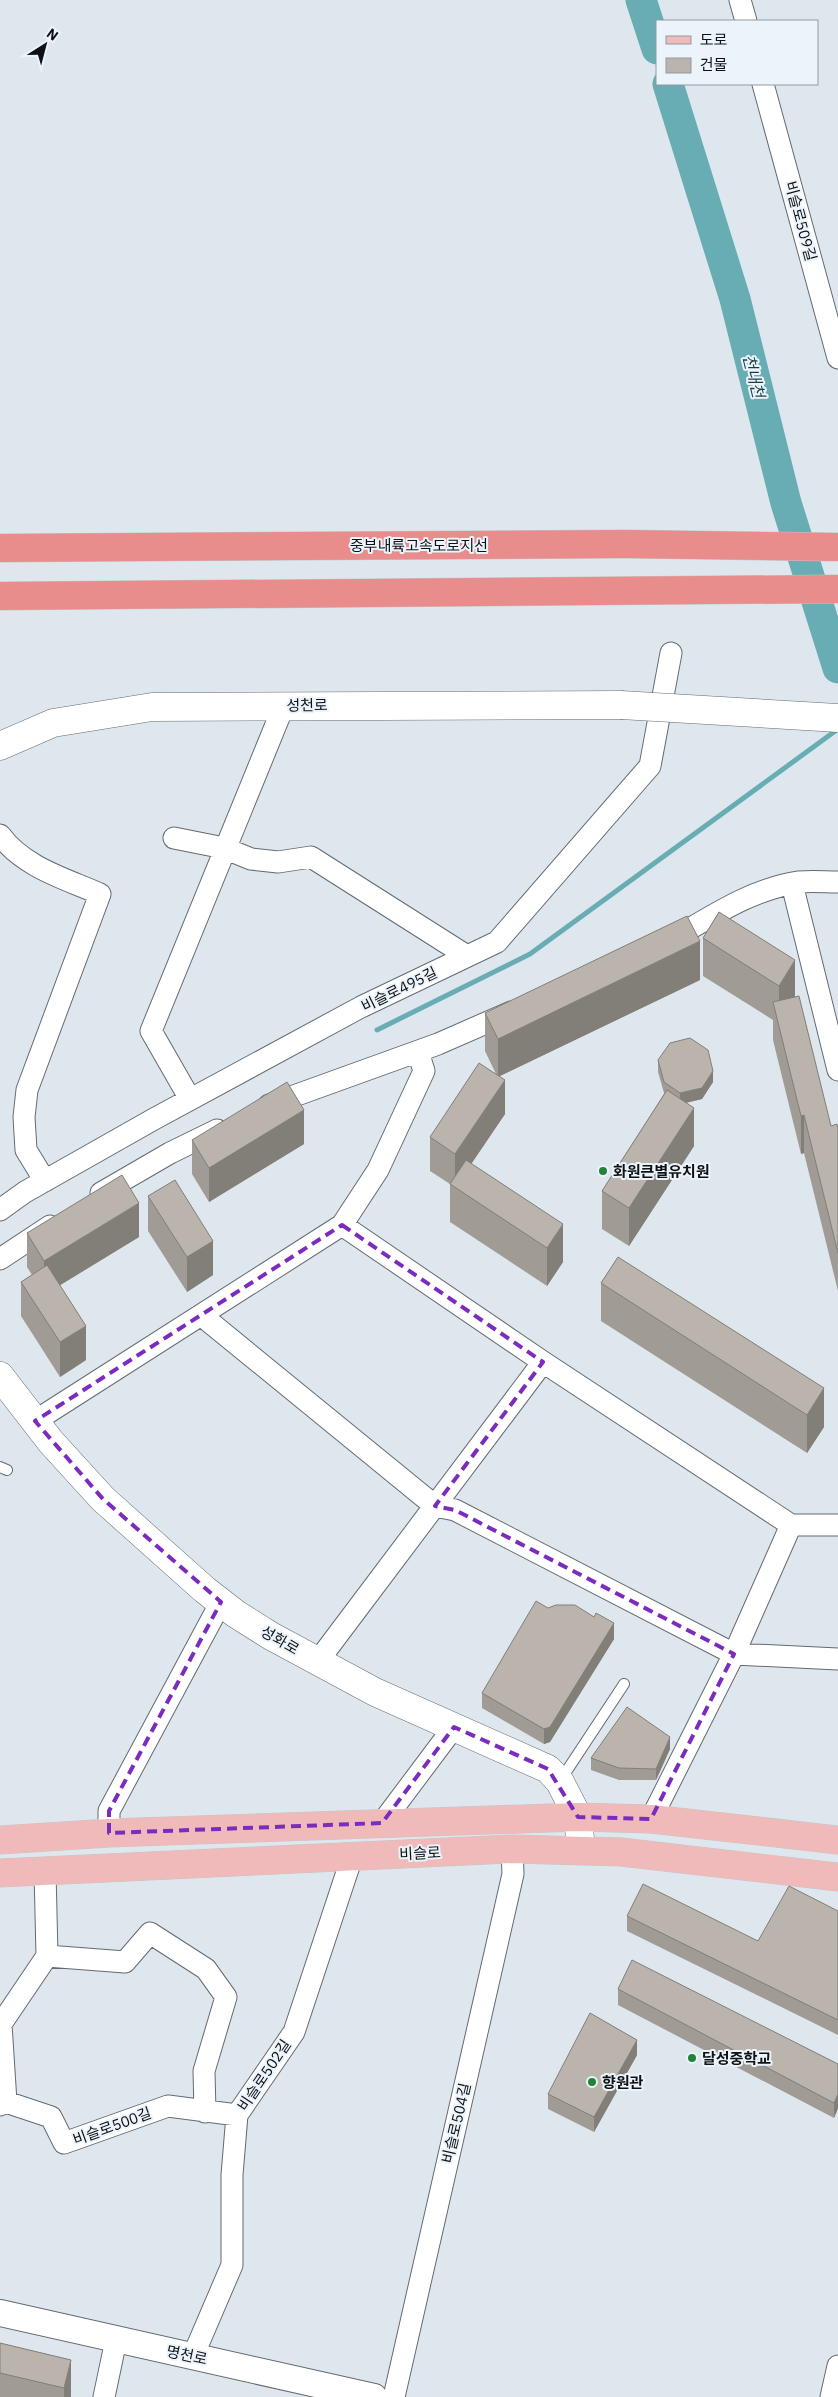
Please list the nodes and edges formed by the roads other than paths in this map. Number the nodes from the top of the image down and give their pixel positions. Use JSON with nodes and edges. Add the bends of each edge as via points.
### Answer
{"nodes":[{"id":1,"x":740,"y":0,"type":"edge"},
{"id":2,"x":746,"y":20,"type":"edge"},
{"id":3,"x":763,"y":85,"type":"edge"},
{"id":4,"x":838,"y":358,"type":"edge"},
{"id":5,"x":838,"y":547,"type":"edge"},
{"id":6,"x":0,"y":548,"type":"edge"},
{"id":7,"x":838,"y":589,"type":"edge"},
{"id":8,"x":0,"y":596,"type":"edge"},
{"id":9,"x":671,"y":653,"type":"dead end"},
{"id":10,"x":284,"y":705,"type":"junction"},
{"id":11,"x":838,"y":718,"type":"edge"},
{"id":12,"x":0,"y":730,"type":"edge"},
{"id":13,"x":31,"y":732,"type":"junction"},
{"id":14,"x":0,"y":746,"type":"edge"},
{"id":15,"x":0,"y":835,"type":"edge"},
{"id":16,"x":174,"y":838,"type":"dead end"},
{"id":17,"x":224,"y":848,"type":"junction"},
{"id":18,"x":838,"y":882,"type":"edge"},
{"id":19,"x":796,"y":883,"type":"junction"},
{"id":20,"x":651,"y":949,"type":"edge"},
{"id":21,"x":467,"y":956,"type":"junction"},
{"id":22,"x":527,"y":1004,"type":"edge"},
{"id":23,"x":418,"y":1052,"type":"junction"},
{"id":24,"x":838,"y":1070,"type":"edge"},
{"id":25,"x":190,"y":1099,"type":"junction"},
{"id":26,"x":45,"y":1181,"type":"junction"},
{"id":27,"x":0,"y":1210,"type":"edge"},
{"id":28,"x":342,"y":1225,"type":"junction"},
{"id":29,"x":0,"y":1259,"type":"edge"},
{"id":30,"x":201,"y":1315,"type":"junction"},
{"id":31,"x":543,"y":1362,"type":"junction"},
{"id":32,"x":3,"y":1386,"type":"edge"},
{"id":33,"x":35,"y":1421,"type":"junction"},
{"id":34,"x":435,"y":1506,"type":"junction"},
{"id":35,"x":792,"y":1525,"type":"junction"},
{"id":36,"x":838,"y":1525,"type":"edge"},
{"id":37,"x":221,"y":1602,"type":"junction"},
{"id":38,"x":734,"y":1654,"type":"junction"},
{"id":39,"x":838,"y":1659,"type":"edge"},
{"id":40,"x":318,"y":1661,"type":"junction"},
{"id":41,"x":624,"y":1684,"type":"dead end"},
{"id":42,"x":454,"y":1727,"type":"junction"},
{"id":43,"x":560,"y":1782,"type":"junction"},
{"id":44,"x":578,"y":1817,"type":"junction"},
{"id":45,"x":652,"y":1819,"type":"junction"},
{"id":46,"x":463,"y":1820,"type":"junction"},
{"id":47,"x":382,"y":1823,"type":"junction"},
{"id":48,"x":717,"y":1828,"type":"junction"},
{"id":49,"x":109,"y":1833,"type":"junction"},
{"id":50,"x":0,"y":1840,"type":"edge"},
{"id":51,"x":838,"y":1840,"type":"edge"},
{"id":52,"x":512,"y":1849,"type":"junction"},
{"id":53,"x":581,"y":1850,"type":"junction"},
{"id":54,"x":466,"y":1851,"type":"junction"},
{"id":55,"x":664,"y":1856,"type":"junction"},
{"id":56,"x":352,"y":1857,"type":"junction"},
{"id":57,"x":45,"y":1871,"type":"junction"},
{"id":58,"x":0,"y":1873,"type":"edge"},
{"id":59,"x":838,"y":1877,"type":"edge"},
{"id":60,"x":47,"y":1956,"type":"junction"},
{"id":61,"x":3,"y":2103,"type":"edge"},
{"id":62,"x":205,"y":2112,"type":"junction"},
{"id":63,"x":237,"y":2115,"type":"junction"},
{"id":64,"x":0,"y":2313,"type":"edge"},
{"id":65,"x":116,"y":2340,"type":"junction"},
{"id":66,"x":193,"y":2356,"type":"junction"},
{"id":67,"x":838,"y":2366,"type":"edge"},
{"id":68,"x":104,"y":2397,"type":"edge"},
{"id":69,"x":374,"y":2397,"type":"edge"},
{"id":70,"x":394,"y":2397,"type":"edge"},
{"id":71,"x":831,"y":2397,"type":"edge"}],
"edges":[{"from":1,"to":2,"type":"street"},
{"from":3,"to":4,"type":"street","name":"비슬로509길"},
{"from":5,"to":6,"type":"highway","name":"중부내륙고속도로지선","via":[[625,544]]},
{"from":7,"to":8,"type":"highway"},
{"from":9,"to":21,"type":"street","name":"비슬로495길","via":[[650,766],[497,942]]},
{"from":10,"to":11,"type":"main road","name":"성천로","bridge":true,"via":[[621,705]]},
{"from":10,"to":13,"type":"main road","name":"성천로","via":[[152,706],[53,724]]},
{"from":10,"to":17,"type":"street"},
{"from":12,"to":13,"type":"main road"},
{"from":13,"to":14,"type":"main road","name":"성천로"},
{"from":15,"to":26,"type":"street","via":[[36,866],[100,894],[27,1090],[24,1117],[26,1150]]},
{"from":16,"to":17,"type":"street"},
{"from":17,"to":21,"type":"street","via":[[251,859],[278,862],[311,857]]},
{"from":17,"to":25,"type":"street","via":[[151,1031]]},
{"from":18,"to":19,"type":"street"},
{"from":19,"to":20,"type":"street","via":[[748,896]]},
{"from":19,"to":24,"type":"street"},
{"from":21,"to":25,"type":"street","name":"비슬로495길","via":[[361,1007]]},
{"from":22,"to":23,"type":"street"},
{"from":23,"to":28,"type":"street","via":[[424,1071],[378,1170]]},
{"from":23,"to":29,"type":"street","via":[[245,1117],[170,1153],[77,1208]]},
{"from":25,"to":26,"type":"street","name":"비슬로495길"},
{"from":26,"to":27,"type":"street","name":"비슬로495길"},
{"from":28,"to":30,"type":"street"},
{"from":28,"to":31,"type":"street"},
{"from":30,"to":33,"type":"street"},
{"from":30,"to":34,"type":"street"},
{"from":31,"to":34,"type":"street"},
{"from":31,"to":35,"type":"street"},
{"from":32,"to":33,"type":"main road","name":"성화로"},
{"from":33,"to":37,"type":"main road","name":"성화로","via":[[103,1499]]},
{"from":34,"to":38,"type":"street","via":[[455,1510]]},
{"from":34,"to":40,"type":"street"},
{"from":35,"to":36,"type":"street"},
{"from":35,"to":38,"type":"street"},
{"from":37,"to":40,"type":"main road","name":"성화로","via":[[271,1636]]},
{"from":37,"to":49,"type":"street","via":[[109,1811]]},
{"from":38,"to":39,"type":"street"},
{"from":38,"to":45,"type":"street"},
{"from":40,"to":42,"type":"main road","name":"성화로","via":[[375,1692]]},
{"from":41,"to":43,"type":"lane"},
{"from":42,"to":43,"type":"main road","name":"성화로","via":[[548,1769]]},
{"from":42,"to":47,"type":"street"},
{"from":43,"to":44,"type":"main road","name":"성화로"},
{"from":44,"to":45,"type":"main road","name":"비슬로"},
{"from":44,"to":46,"type":"main road","name":"비슬로"},
{"from":44,"to":53,"type":"main road","name":"성화로"},
{"from":45,"to":48,"type":"main road","name":"비슬로"},
{"from":46,"to":47,"type":"main road","name":"비슬로"},
{"from":46,"to":54,"type":"main road"},
{"from":47,"to":49,"type":"main road","name":"비슬로"},
{"from":48,"to":51,"type":"main road","name":"비슬로"},
{"from":48,"to":55,"type":"main road","via":[[700,1836],[669,1839]]},
{"from":49,"to":50,"type":"main road","name":"비슬로"},
{"from":52,"to":53,"type":"main road","name":"비슬로"},
{"from":52,"to":54,"type":"main road","name":"비슬로"},
{"from":52,"to":70,"type":"street","name":"비슬로504길","via":[[513,1874]]},
{"from":53,"to":55,"type":"main road","name":"비슬로"},
{"from":54,"to":56,"type":"main road","name":"비슬로"},
{"from":55,"to":59,"type":"main road","name":"비슬로"},
{"from":56,"to":57,"type":"main road","name":"비슬로"},
{"from":56,"to":63,"type":"street","name":"비슬로502길","via":[[294,2032]]},
{"from":57,"to":58,"type":"main road","name":"비슬로"},
{"from":57,"to":60,"type":"street"},
{"from":60,"to":61,"type":"street","name":"비슬로500길","via":[[2,2024]]},
{"from":60,"to":62,"type":"street","via":[[125,1962],[150,1933],[206,1969],[226,1997],[204,2070]]},
{"from":61,"to":62,"type":"street","name":"비슬로500길","via":[[51,2117],[64,2143],[168,2106]]},
{"from":62,"to":63,"type":"street","name":"비슬로500길"},
{"from":63,"to":66,"type":"street","name":"비슬로502길","via":[[232,2175],[232,2265]]},
{"from":64,"to":65,"type":"street","name":"명천로"},
{"from":65,"to":66,"type":"street","name":"명천로"},
{"from":65,"to":68,"type":"street"},
{"from":66,"to":69,"type":"street","name":"명천로"},
{"from":67,"to":71,"type":"street"}]}
